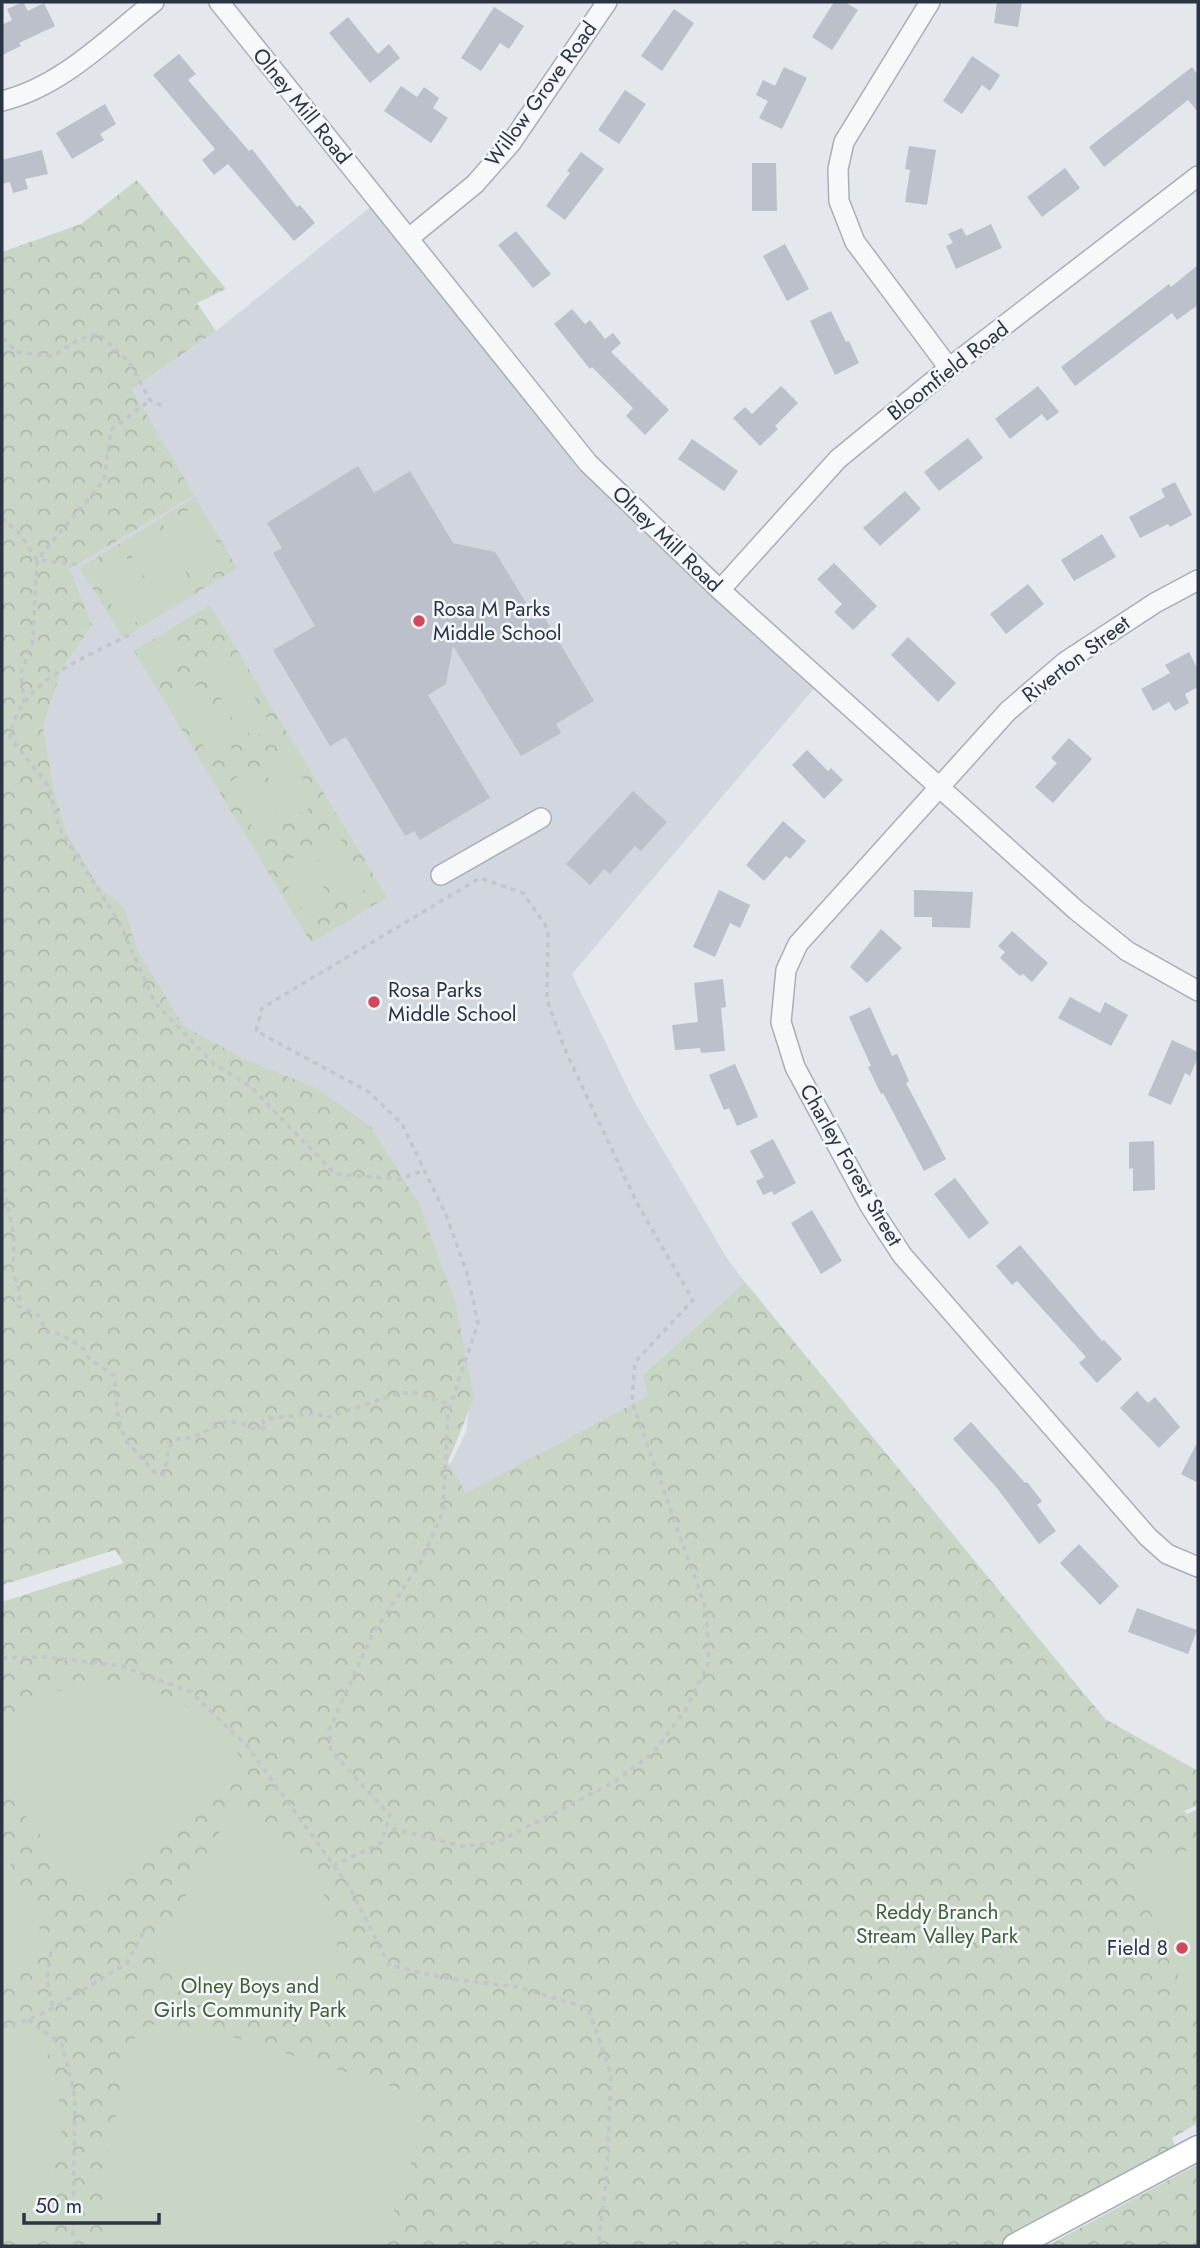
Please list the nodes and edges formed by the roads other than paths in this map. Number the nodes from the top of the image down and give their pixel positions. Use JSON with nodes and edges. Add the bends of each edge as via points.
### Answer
{"nodes":[{"id":1,"x":153,"y":2,"type":"edge"},
{"id":2,"x":219,"y":2,"type":"edge"},
{"id":3,"x":607,"y":2,"type":"edge"},
{"id":4,"x":930,"y":2,"type":"edge"},
{"id":5,"x":2,"y":101,"type":"edge"},
{"id":6,"x":1198,"y":176,"type":"edge"},
{"id":7,"x":409,"y":238,"type":"junction"},
{"id":8,"x":949,"y":368,"type":"junction"},
{"id":9,"x":1198,"y":580,"type":"edge"},
{"id":10,"x":720,"y":590,"type":"junction"},
{"id":11,"x":939,"y":785,"type":"junction"},
{"id":12,"x":541,"y":818,"type":"dead end"},
{"id":13,"x":442,"y":875,"type":"dead end"},
{"id":14,"x":1198,"y":991,"type":"edge"},
{"id":15,"x":1198,"y":1567,"type":"edge"},
{"id":16,"x":1198,"y":2148,"type":"edge"},
{"id":17,"x":1014,"y":2246,"type":"edge"}],
"edges":[{"from":1,"to":5,"type":"street","via":[[53,81]]},
{"from":2,"to":7,"type":"street","name":"Olney Mill Road"},
{"from":3,"to":7,"type":"street","name":"Willow Grove Road","via":[[511,143],[475,184]]},
{"from":4,"to":8,"type":"street","via":[[844,142],[838,169],[839,201],[855,243]]},
{"from":6,"to":8,"type":"street","name":"Bloomfield Road"},
{"from":7,"to":10,"type":"street","name":"Olney Mill Road","via":[[588,463]]},
{"from":8,"to":10,"type":"street","name":"Bloomfield Road","via":[[838,458]]},
{"from":9,"to":11,"type":"street","name":"Riverton Street","via":[[1154,603],[1065,662],[1008,711]]},
{"from":10,"to":11,"type":"street","name":"Olney Mill Road"},
{"from":11,"to":14,"type":"street","name":"Olney Mill Road","via":[[1127,951]]},
{"from":11,"to":15,"type":"street","name":"Charley Forest Street","via":[[798,944],[786,970],[781,1022],[795,1067],[870,1206],[902,1255],[1148,1537],[1167,1554]]},
{"from":12,"to":13,"type":"street"},
{"from":16,"to":17,"type":"main road"}]}
